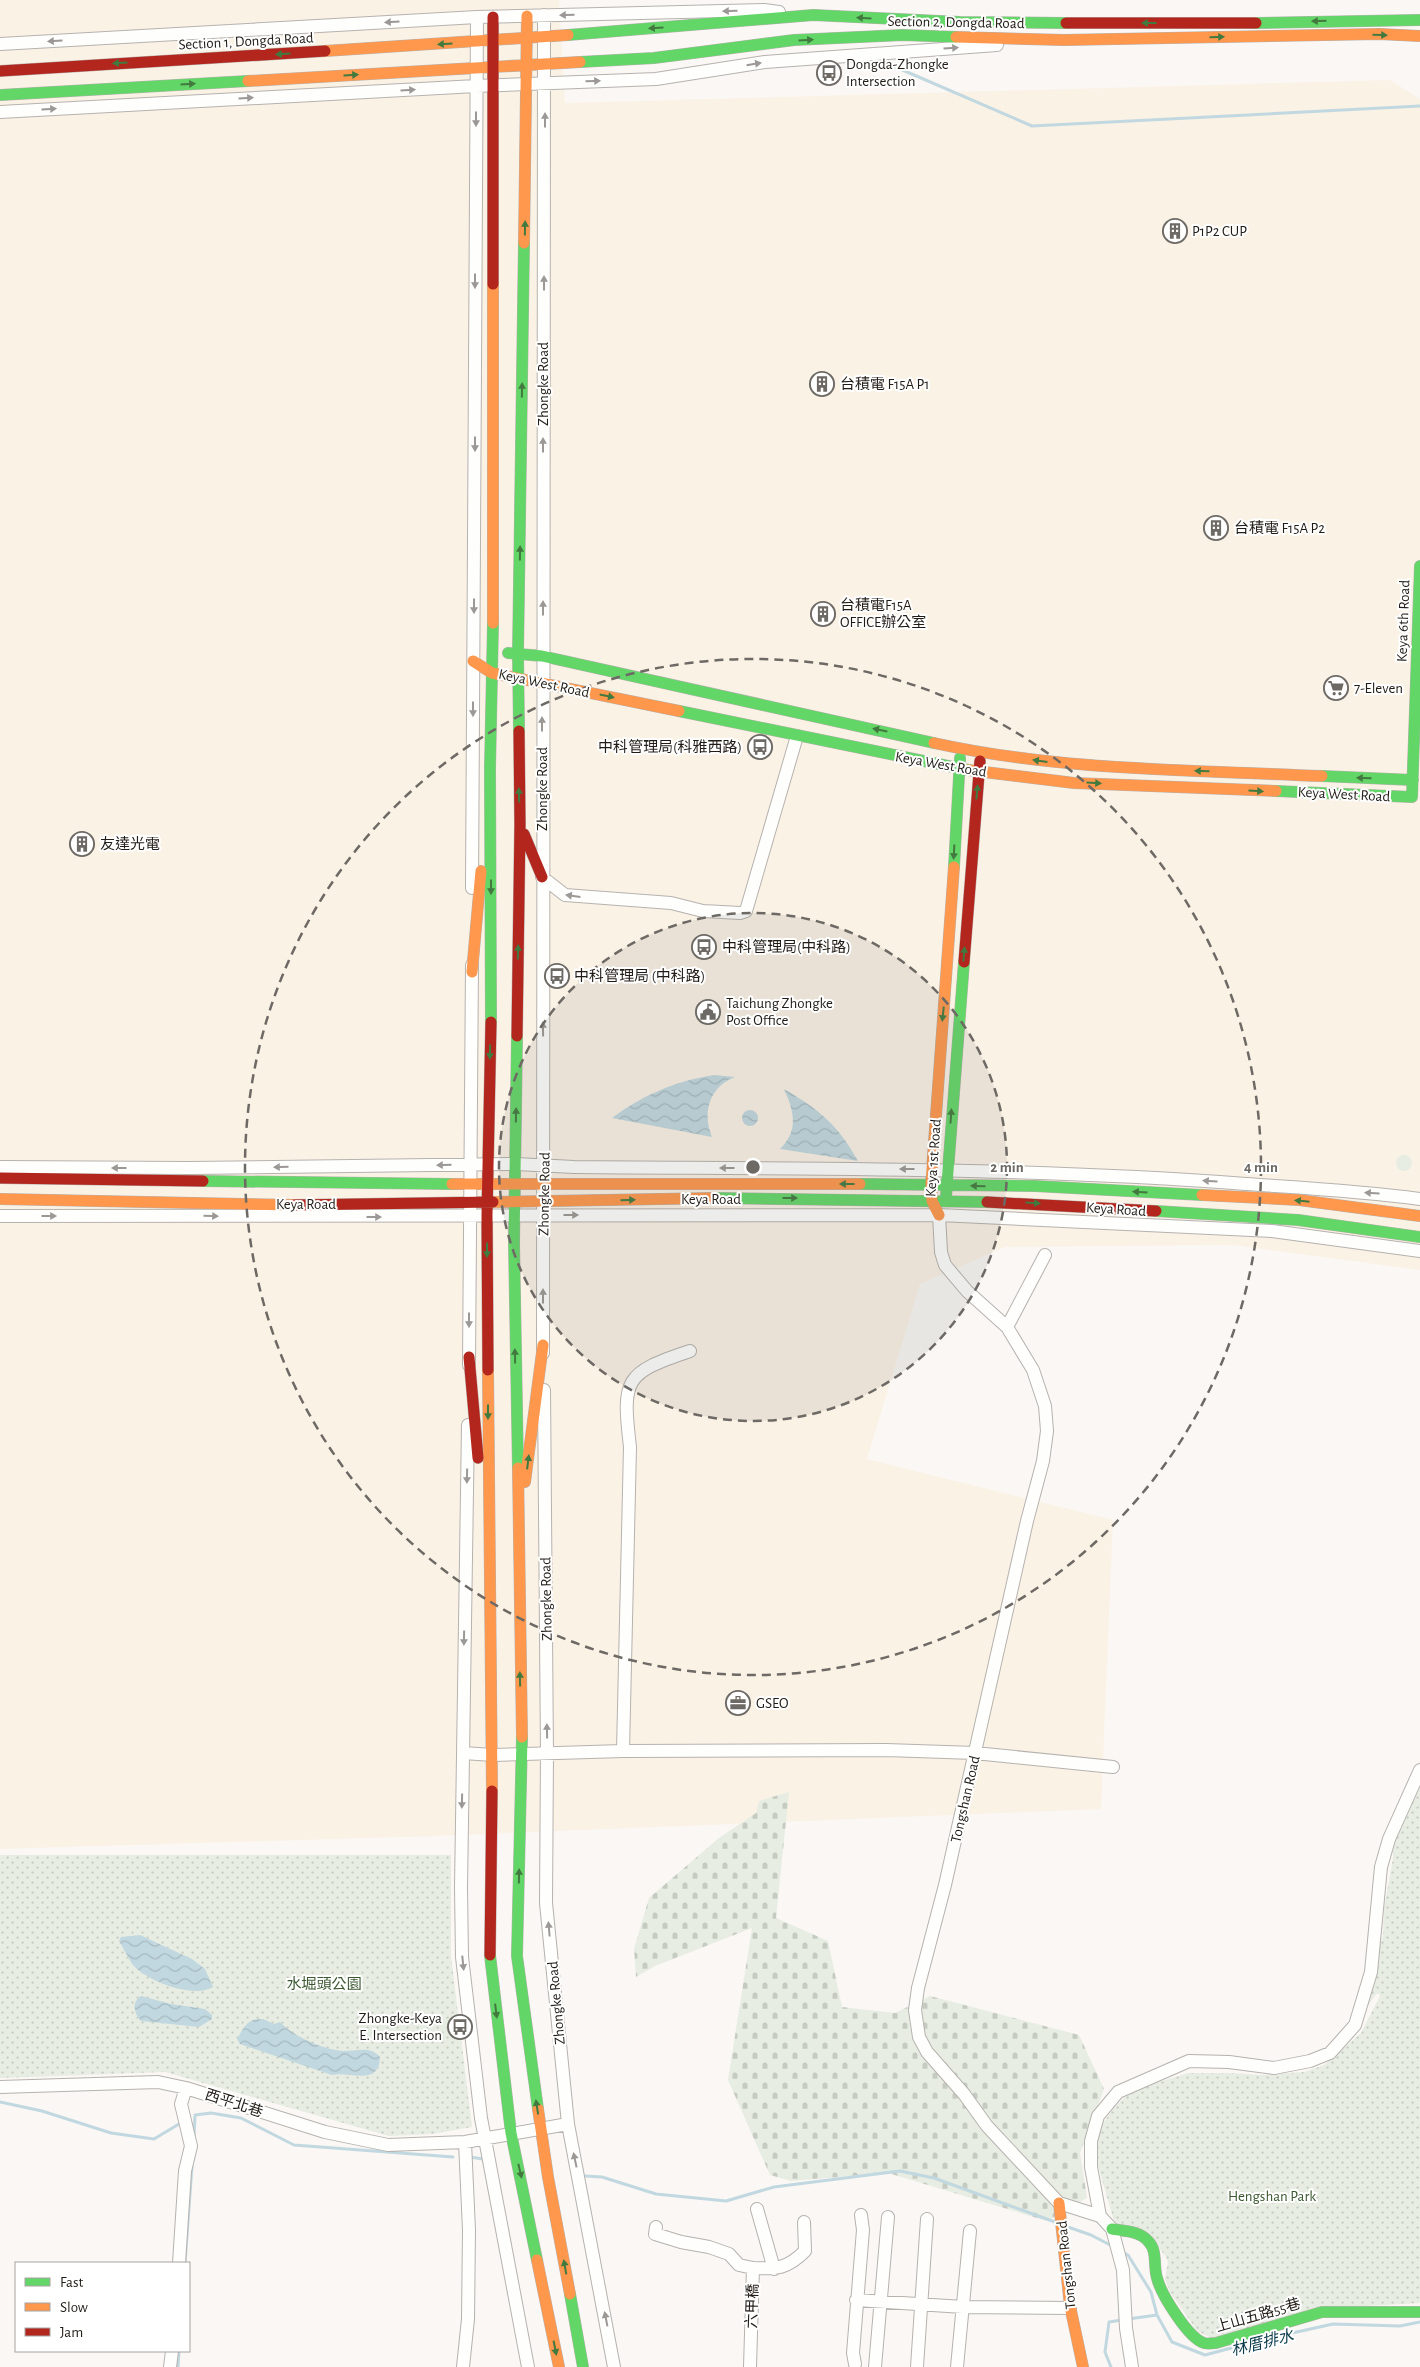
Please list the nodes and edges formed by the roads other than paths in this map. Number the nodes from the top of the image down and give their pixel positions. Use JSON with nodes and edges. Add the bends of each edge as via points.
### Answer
{"nodes":[{"id":1,"x":544,"y":15,"type":"junction"},
{"id":2,"x":813,"y":15,"type":"junction"},
{"id":3,"x":527,"y":16,"type":"junction"},
{"id":4,"x":493,"y":17,"type":"junction"},
{"id":5,"x":477,"y":18,"type":"junction"},
{"id":6,"x":1420,"y":20,"type":"edge"},
{"id":7,"x":543,"y":35,"type":"junction"},
{"id":8,"x":1420,"y":36,"type":"edge"},
{"id":9,"x":527,"y":37,"type":"junction"},
{"id":10,"x":493,"y":40,"type":"junction"},
{"id":11,"x":1064,"y":40,"type":"junction"},
{"id":12,"x":478,"y":42,"type":"junction"},
{"id":13,"x":0,"y":44,"type":"edge"},
{"id":14,"x":526,"y":65,"type":"junction"},
{"id":15,"x":544,"y":65,"type":"junction"},
{"id":16,"x":493,"y":66,"type":"junction"},
{"id":17,"x":477,"y":68,"type":"junction"},
{"id":18,"x":0,"y":71,"type":"edge"},
{"id":19,"x":545,"y":83,"type":"junction"},
{"id":20,"x":527,"y":84,"type":"junction"},
{"id":21,"x":492,"y":85,"type":"junction"},
{"id":22,"x":476,"y":86,"type":"junction"},
{"id":23,"x":0,"y":95,"type":"edge"},
{"id":24,"x":0,"y":112,"type":"edge"},
{"id":25,"x":1420,"y":566,"type":"edge"},
{"id":26,"x":493,"y":651,"type":"junction"},
{"id":27,"x":518,"y":654,"type":"junction"},
{"id":28,"x":542,"y":656,"type":"junction"},
{"id":29,"x":473,"y":661,"type":"junction"},
{"id":30,"x":492,"y":673,"type":"junction"},
{"id":31,"x":518,"y":679,"type":"junction"},
{"id":32,"x":542,"y":683,"type":"junction"},
{"id":33,"x":797,"y":736,"type":"junction"},
{"id":34,"x":961,"y":748,"type":"junction"},
{"id":35,"x":980,"y":753,"type":"junction"},
{"id":36,"x":490,"y":768,"type":"junction"},
{"id":37,"x":959,"y":769,"type":"junction"},
{"id":38,"x":979,"y":772,"type":"junction"},
{"id":39,"x":1416,"y":780,"type":"edge"},
{"id":40,"x":1416,"y":798,"type":"edge"},
{"id":41,"x":520,"y":824,"type":"junction"},
{"id":42,"x":542,"y":877,"type":"junction"},
{"id":43,"x":472,"y":972,"type":"junction"},
{"id":44,"x":488,"y":1164,"type":"junction"},
{"id":45,"x":516,"y":1164,"type":"junction"},
{"id":46,"x":470,"y":1165,"type":"junction"},
{"id":47,"x":545,"y":1165,"type":"junction"},
{"id":48,"x":0,"y":1168,"type":"edge"},
{"id":49,"x":933,"y":1169,"type":"junction"},
{"id":50,"x":947,"y":1170,"type":"junction"},
{"id":51,"x":0,"y":1178,"type":"edge"},
{"id":52,"x":544,"y":1183,"type":"junction"},
{"id":53,"x":469,"y":1184,"type":"junction"},
{"id":54,"x":488,"y":1184,"type":"junction"},
{"id":55,"x":515,"y":1184,"type":"junction"},
{"id":56,"x":931,"y":1184,"type":"junction"},
{"id":57,"x":946,"y":1185,"type":"junction"},
{"id":58,"x":0,"y":1199,"type":"edge"},
{"id":59,"x":1420,"y":1199,"type":"edge"},
{"id":60,"x":488,"y":1201,"type":"junction"},
{"id":61,"x":515,"y":1201,"type":"junction"},
{"id":62,"x":544,"y":1201,"type":"junction"},
{"id":63,"x":470,"y":1202,"type":"junction"},
{"id":64,"x":932,"y":1202,"type":"junction"},
{"id":65,"x":946,"y":1202,"type":"junction"},
{"id":66,"x":487,"y":1215,"type":"junction"},
{"id":67,"x":544,"y":1215,"type":"junction"},
{"id":68,"x":939,"y":1215,"type":"junction"},
{"id":69,"x":0,"y":1216,"type":"edge"},
{"id":70,"x":469,"y":1216,"type":"junction"},
{"id":71,"x":514,"y":1216,"type":"junction"},
{"id":72,"x":1420,"y":1216,"type":"edge"},
{"id":73,"x":1420,"y":1237,"type":"edge"},
{"id":74,"x":1420,"y":1251,"type":"edge"},
{"id":75,"x":1045,"y":1255,"type":"dead end"},
{"id":76,"x":1007,"y":1327,"type":"junction"},
{"id":77,"x":543,"y":1345,"type":"junction"},
{"id":78,"x":690,"y":1351,"type":"dead end"},
{"id":79,"x":469,"y":1357,"type":"junction"},
{"id":80,"x":517,"y":1545,"type":"junction"},
{"id":81,"x":489,"y":1578,"type":"junction"},
{"id":82,"x":624,"y":1751,"type":"junction"},
{"id":83,"x":463,"y":1753,"type":"junction"},
{"id":84,"x":975,"y":1753,"type":"junction"},
{"id":85,"x":522,"y":1754,"type":"junction"},
{"id":86,"x":547,"y":1754,"type":"junction"},
{"id":87,"x":494,"y":1755,"type":"junction"},
{"id":88,"x":1113,"y":1766,"type":"dead end"},
{"id":89,"x":1420,"y":1770,"type":"edge"},
{"id":90,"x":0,"y":2087,"type":"edge"},
{"id":91,"x":186,"y":2088,"type":"junction"},
{"id":92,"x":568,"y":2124,"type":"junction"},
{"id":93,"x":541,"y":2128,"type":"junction"},
{"id":94,"x":511,"y":2133,"type":"junction"},
{"id":95,"x":486,"y":2138,"type":"junction"},
{"id":96,"x":465,"y":2142,"type":"junction"},
{"id":97,"x":1059,"y":2203,"type":"junction"},
{"id":98,"x":758,"y":2209,"type":"dead end"},
{"id":99,"x":861,"y":2215,"type":"dead end"},
{"id":100,"x":1100,"y":2216,"type":"junction"},
{"id":101,"x":888,"y":2217,"type":"dead end"},
{"id":102,"x":927,"y":2219,"type":"dead end"},
{"id":103,"x":804,"y":2222,"type":"dead end"},
{"id":104,"x":656,"y":2226,"type":"dead end"},
{"id":105,"x":1112,"y":2229,"type":"junction"},
{"id":106,"x":970,"y":2231,"type":"dead end"},
{"id":107,"x":179,"y":2262,"type":"edge"},
{"id":108,"x":753,"y":2268,"type":"junction"},
{"id":109,"x":774,"y":2268,"type":"junction"},
{"id":110,"x":856,"y":2300,"type":"junction"},
{"id":111,"x":880,"y":2302,"type":"junction"},
{"id":112,"x":921,"y":2305,"type":"junction"},
{"id":113,"x":962,"y":2307,"type":"junction"},
{"id":114,"x":1070,"y":2308,"type":"junction"},
{"id":115,"x":1420,"y":2312,"type":"edge"},
{"id":116,"x":172,"y":2352,"type":"edge"},
{"id":117,"x":855,"y":2364,"type":"dead end"},
{"id":118,"x":170,"y":2367,"type":"edge"},
{"id":119,"x":463,"y":2367,"type":"edge"},
{"id":120,"x":528,"y":2367,"type":"edge"},
{"id":121,"x":559,"y":2367,"type":"edge"},
{"id":122,"x":583,"y":2367,"type":"edge"},
{"id":123,"x":614,"y":2367,"type":"edge"},
{"id":124,"x":750,"y":2367,"type":"edge"},
{"id":125,"x":875,"y":2367,"type":"edge"},
{"id":126,"x":917,"y":2367,"type":"edge"},
{"id":127,"x":956,"y":2367,"type":"edge"},
{"id":128,"x":1083,"y":2367,"type":"edge"},
{"id":129,"x":1132,"y":2367,"type":"edge"}],
"edges":[{"from":2,"to":1,"type":"street","one_way":true,"via":[[764,10]]},
{"from":1,"to":3,"type":"street"},
{"from":1,"to":7,"type":"street","name":"Zhongke Road"},
{"from":6,"to":2,"type":"street","name":"Section 2, Dongda Road","one_way":true,"via":[[1198,24],[960,22]]},
{"from":2,"to":7,"type":"street","name":"Section 2, Dongda Road","one_way":true},
{"from":3,"to":4,"type":"street"},
{"from":3,"to":9,"type":"street","name":"Zhongke Road"},
{"from":4,"to":5,"type":"street"},
{"from":4,"to":10,"type":"street"},
{"from":5,"to":12,"type":"street"},
{"from":5,"to":13,"type":"street","one_way":true},
{"from":7,"to":9,"type":"street","name":"Section 2, Dongda Road"},
{"from":7,"to":15,"type":"street","name":"Zhongke Road"},
{"from":11,"to":8,"type":"street","name":"Section 2, Dongda Road","one_way":true},
{"from":9,"to":10,"type":"street","name":"Section 2, Dongda Road"},
{"from":9,"to":14,"type":"street","name":"Zhongke Road"},
{"from":10,"to":12,"type":"street","name":"Section 1, Dongda Road"},
{"from":10,"to":16,"type":"street"},
{"from":15,"to":11,"type":"street","name":"Section 2, Dongda Road","one_way":true,"via":[[654,58],[804,40],[902,35]]},
{"from":19,"to":11,"type":"street","one_way":true,"via":[[656,79],[765,62]]},
{"from":12,"to":17,"type":"street"},
{"from":12,"to":18,"type":"street","name":"Section 1, Dongda Road","one_way":true},
{"from":14,"to":15,"type":"street","name":"Section 2, Dongda Road"},
{"from":14,"to":16,"type":"street","name":"Section 2, Dongda Road"},
{"from":14,"to":20,"type":"street","name":"Zhongke Road"},
{"from":15,"to":19,"type":"street","name":"Zhongke Road"},
{"from":16,"to":17,"type":"street"},
{"from":16,"to":21,"type":"street"},
{"from":17,"to":22,"type":"street"},
{"from":23,"to":17,"type":"street","one_way":true},
{"from":19,"to":20,"type":"street"},
{"from":28,"to":19,"type":"street","name":"Zhongke Road","one_way":true},
{"from":20,"to":21,"type":"street"},
{"from":27,"to":20,"type":"street","name":"Zhongke Road","one_way":true},
{"from":21,"to":22,"type":"street"},
{"from":21,"to":26,"type":"street"},
{"from":24,"to":22,"type":"street","one_way":true},
{"from":22,"to":29,"type":"street","one_way":true},
{"from":25,"to":39,"type":"street","name":"Keya 6th Road"},
{"from":26,"to":27,"type":"street","name":"Keya West Road"},
{"from":26,"to":29,"type":"street","name":"Keya West Road"},
{"from":26,"to":30,"type":"street"},
{"from":27,"to":28,"type":"street","name":"Keya West Road"},
{"from":27,"to":31,"type":"street","name":"Zhongke Road"},
{"from":28,"to":32,"type":"street","name":"Zhongke Road"},
{"from":34,"to":28,"type":"street","name":"Keya West Road","one_way":true},
{"from":29,"to":30,"type":"street","name":"Keya West Road"},
{"from":29,"to":43,"type":"street","one_way":true},
{"from":30,"to":31,"type":"street","name":"Keya West Road"},
{"from":30,"to":36,"type":"street"},
{"from":31,"to":32,"type":"street","name":"Keya West Road"},
{"from":41,"to":31,"type":"street","name":"Zhongke Road","one_way":true},
{"from":32,"to":33,"type":"street","name":"Keya West Road","one_way":true},
{"from":42,"to":32,"type":"street","name":"Zhongke Road","one_way":true},
{"from":33,"to":37,"type":"street","name":"Keya West Road"},
{"from":33,"to":42,"type":"street","one_way":true,"via":[[746,911],[703,911],[671,903],[565,895]]},
{"from":34,"to":35,"type":"street","name":"Keya West Road"},
{"from":34,"to":37,"type":"street","name":"Keya 1st Road"},
{"from":35,"to":38,"type":"street","name":"Keya 1st Road"},
{"from":39,"to":35,"type":"street","name":"Keya West Road","one_way":true,"via":[[1074,766]]},
{"from":36,"to":43,"type":"street"},
{"from":36,"to":44,"type":"street","one_way":true,"via":[[492,1004]]},
{"from":37,"to":38,"type":"street","name":"Keya West Road"},
{"from":37,"to":49,"type":"street","name":"Keya 1st Road","one_way":true},
{"from":38,"to":40,"type":"street","name":"Keya West Road","one_way":true,"via":[[1074,782]]},
{"from":50,"to":38,"type":"street","name":"Keya 1st Road","one_way":true},
{"from":39,"to":40,"type":"street","name":"Keya 6th Road"},
{"from":41,"to":42,"type":"street"},
{"from":45,"to":41,"type":"street","name":"Zhongke Road","one_way":true},
{"from":47,"to":42,"type":"street","name":"Zhongke Road","one_way":true},
{"from":43,"to":46,"type":"street"},
{"from":44,"to":45,"type":"street","name":"Keya Road"},
{"from":44,"to":46,"type":"street","name":"Keya Road"},
{"from":44,"to":54,"type":"street"},
{"from":45,"to":47,"type":"street","name":"Keya Road"},
{"from":45,"to":55,"type":"street","name":"Zhongke Road"},
{"from":46,"to":48,"type":"street","name":"Keya Road","one_way":true},
{"from":46,"to":53,"type":"street"},
{"from":49,"to":47,"type":"street","name":"Keya Road","one_way":true},
{"from":47,"to":52,"type":"street","name":"Zhongke Road"},
{"from":49,"to":50,"type":"street","name":"Keya Road"},
{"from":49,"to":56,"type":"street","name":"Keya 1st Road"},
{"from":50,"to":57,"type":"street","name":"Keya 1st Road"},
{"from":59,"to":50,"type":"street","name":"Keya Road","one_way":true,"via":[[1205,1181]]},
{"from":51,"to":53,"type":"street","name":"Keya Road"},
{"from":52,"to":55,"type":"street","name":"Keya Road"},
{"from":56,"to":52,"type":"street","name":"Keya Road","one_way":true},
{"from":52,"to":62,"type":"street","name":"Zhongke Road"},
{"from":53,"to":54,"type":"street","name":"Keya Road"},
{"from":53,"to":63,"type":"street"},
{"from":54,"to":55,"type":"street","name":"Keya Road"},
{"from":54,"to":60,"type":"street"},
{"from":55,"to":61,"type":"street","name":"Zhongke Road"},
{"from":56,"to":57,"type":"street","name":"Keya Road"},
{"from":56,"to":64,"type":"street","name":"Keya 1st Road"},
{"from":57,"to":65,"type":"street","name":"Keya 1st Road"},
{"from":72,"to":57,"type":"street","name":"Keya Road","one_way":true,"via":[[1299,1200],[1035,1186]]},
{"from":58,"to":63,"type":"street","name":"Keya Road","via":[[320,1205]]},
{"from":60,"to":61,"type":"street","name":"Keya Road"},
{"from":60,"to":63,"type":"street","name":"Keya Road"},
{"from":60,"to":66,"type":"street"},
{"from":61,"to":62,"type":"street","name":"Keya Road"},
{"from":61,"to":71,"type":"street","name":"Zhongke Road"},
{"from":62,"to":64,"type":"street","name":"Keya Road","one_way":true,"via":[[810,1198]]},
{"from":62,"to":67,"type":"street","name":"Zhongke Road"},
{"from":63,"to":70,"type":"street"},
{"from":64,"to":65,"type":"street","name":"Keya Road"},
{"from":64,"to":68,"type":"street","name":"Keya 1st Road"},
{"from":65,"to":68,"type":"street","name":"Keya 1st Road"},
{"from":65,"to":73,"type":"street","name":"Keya Road","one_way":true,"via":[[1026,1203],[1298,1220]]},
{"from":66,"to":70,"type":"street","name":"Keya Road"},
{"from":66,"to":71,"type":"street","name":"Keya Road"},
{"from":66,"to":81,"type":"street","one_way":true},
{"from":67,"to":68,"type":"street","name":"Keya Road","one_way":true},
{"from":67,"to":71,"type":"street","name":"Keya Road"},
{"from":77,"to":67,"type":"street","name":"Zhongke Road","one_way":true},
{"from":68,"to":74,"type":"street","name":"Keya Road","via":[[1272,1231]]},
{"from":68,"to":76,"type":"street","name":"Tongshan Road","via":[[945,1265],[967,1291]]},
{"from":69,"to":70,"type":"street","name":"Keya Road","one_way":true},
{"from":70,"to":79,"type":"street","one_way":true},
{"from":80,"to":71,"type":"street","name":"Zhongke Road","one_way":true},
{"from":75,"to":76,"type":"street"},
{"from":76,"to":84,"type":"street","name":"Tongshan Road","via":[[1033,1370],[1045,1406],[1046,1430],[1043,1461]]},
{"from":80,"to":77,"type":"street","one_way":true},
{"from":86,"to":77,"type":"street","name":"Zhongke Road","one_way":true},
{"from":78,"to":82,"type":"street","via":[[638,1373],[628,1388],[626,1410],[630,1447]]},
{"from":79,"to":81,"type":"street"},
{"from":79,"to":83,"type":"street","one_way":true},
{"from":85,"to":80,"type":"street","name":"Zhongke Road","one_way":true},
{"from":81,"to":87,"type":"street"},
{"from":82,"to":84,"type":"street"},
{"from":82,"to":86,"type":"street"},
{"from":83,"to":87,"type":"street"},
{"from":83,"to":95,"type":"street","one_way":true,"via":[[462,1957]]},
{"from":84,"to":88,"type":"street"},
{"from":84,"to":97,"type":"street","name":"Tongshan Road","via":[[918,1988],[914,2010],[919,2037],[927,2052],[987,2126]]},
{"from":85,"to":86,"type":"street"},
{"from":85,"to":87,"type":"street"},
{"from":93,"to":85,"type":"street","name":"Zhongke Road","one_way":true,"via":[[517,1956]]},
{"from":92,"to":86,"type":"street","name":"Zhongke Road","one_way":true,"via":[[546,1903]]},
{"from":87,"to":94,"type":"street","one_way":true,"via":[[490,1959]]},
{"from":89,"to":100,"type":"street","via":[[1389,1839],[1381,1867],[1371,1972],[1354,2025],[1330,2053],[1310,2061],[1274,2068],[1189,2061],[1118,2092],[1098,2116],[1091,2141],[1091,2168]]},
{"from":90,"to":91,"type":"street","name":"西平北巷","via":[[158,2082]]},
{"from":91,"to":96,"type":"street","name":"西平北巷","via":[[325,2132],[388,2145]]},
{"from":91,"to":107,"type":"street","via":[[181,2104],[191,2146],[185,2172]]},
{"from":92,"to":93,"type":"street","name":"西平北巷"},
{"from":123,"to":92,"type":"street","name":"Zhongke Road","one_way":true},
{"from":93,"to":94,"type":"street","name":"西平北巷"},
{"from":122,"to":93,"type":"street","name":"Zhongke Road","one_way":true},
{"from":94,"to":95,"type":"street","name":"西平北巷"},
{"from":94,"to":121,"type":"street","one_way":true},
{"from":95,"to":96,"type":"street","name":"西平北巷"},
{"from":95,"to":120,"type":"street"},
{"from":96,"to":119,"type":"street","via":[[469,2230],[468,2319]]},
{"from":97,"to":100,"type":"street"},
{"from":97,"to":114,"type":"street","name":"Tongshan Road"},
{"from":98,"to":109,"type":"street"},
{"from":99,"to":110,"type":"street","via":[[863,2230]]},
{"from":100,"to":105,"type":"street"},
{"from":101,"to":111,"type":"street"},
{"from":102,"to":112,"type":"street"},
{"from":103,"to":109,"type":"street","via":[[805,2251],[792,2264]]},
{"from":104,"to":108,"type":"street","name":"六甲橋","via":[[655,2234],[729,2254],[739,2265]]},
{"from":105,"to":115,"type":"street","name":"上山五路55巷","via":[[1147,2238],[1156,2252],[1156,2277],[1168,2301],[1203,2343],[1216,2343],[1322,2312]]},
{"from":105,"to":129,"type":"street","via":[[1123,2270]]},
{"from":106,"to":113,"type":"street"},
{"from":108,"to":109,"type":"street"},
{"from":108,"to":124,"type":"street","name":"六甲橋"},
{"from":110,"to":111,"type":"street"},
{"from":110,"to":117,"type":"street","via":[[852,2353]]},
{"from":111,"to":112,"type":"street"},
{"from":111,"to":125,"type":"street"},
{"from":112,"to":113,"type":"street"},
{"from":112,"to":126,"type":"street"},
{"from":113,"to":114,"type":"street"},
{"from":113,"to":127,"type":"street"},
{"from":114,"to":128,"type":"street","name":"Tongshan Road"},
{"from":116,"to":118,"type":"street"}]}
